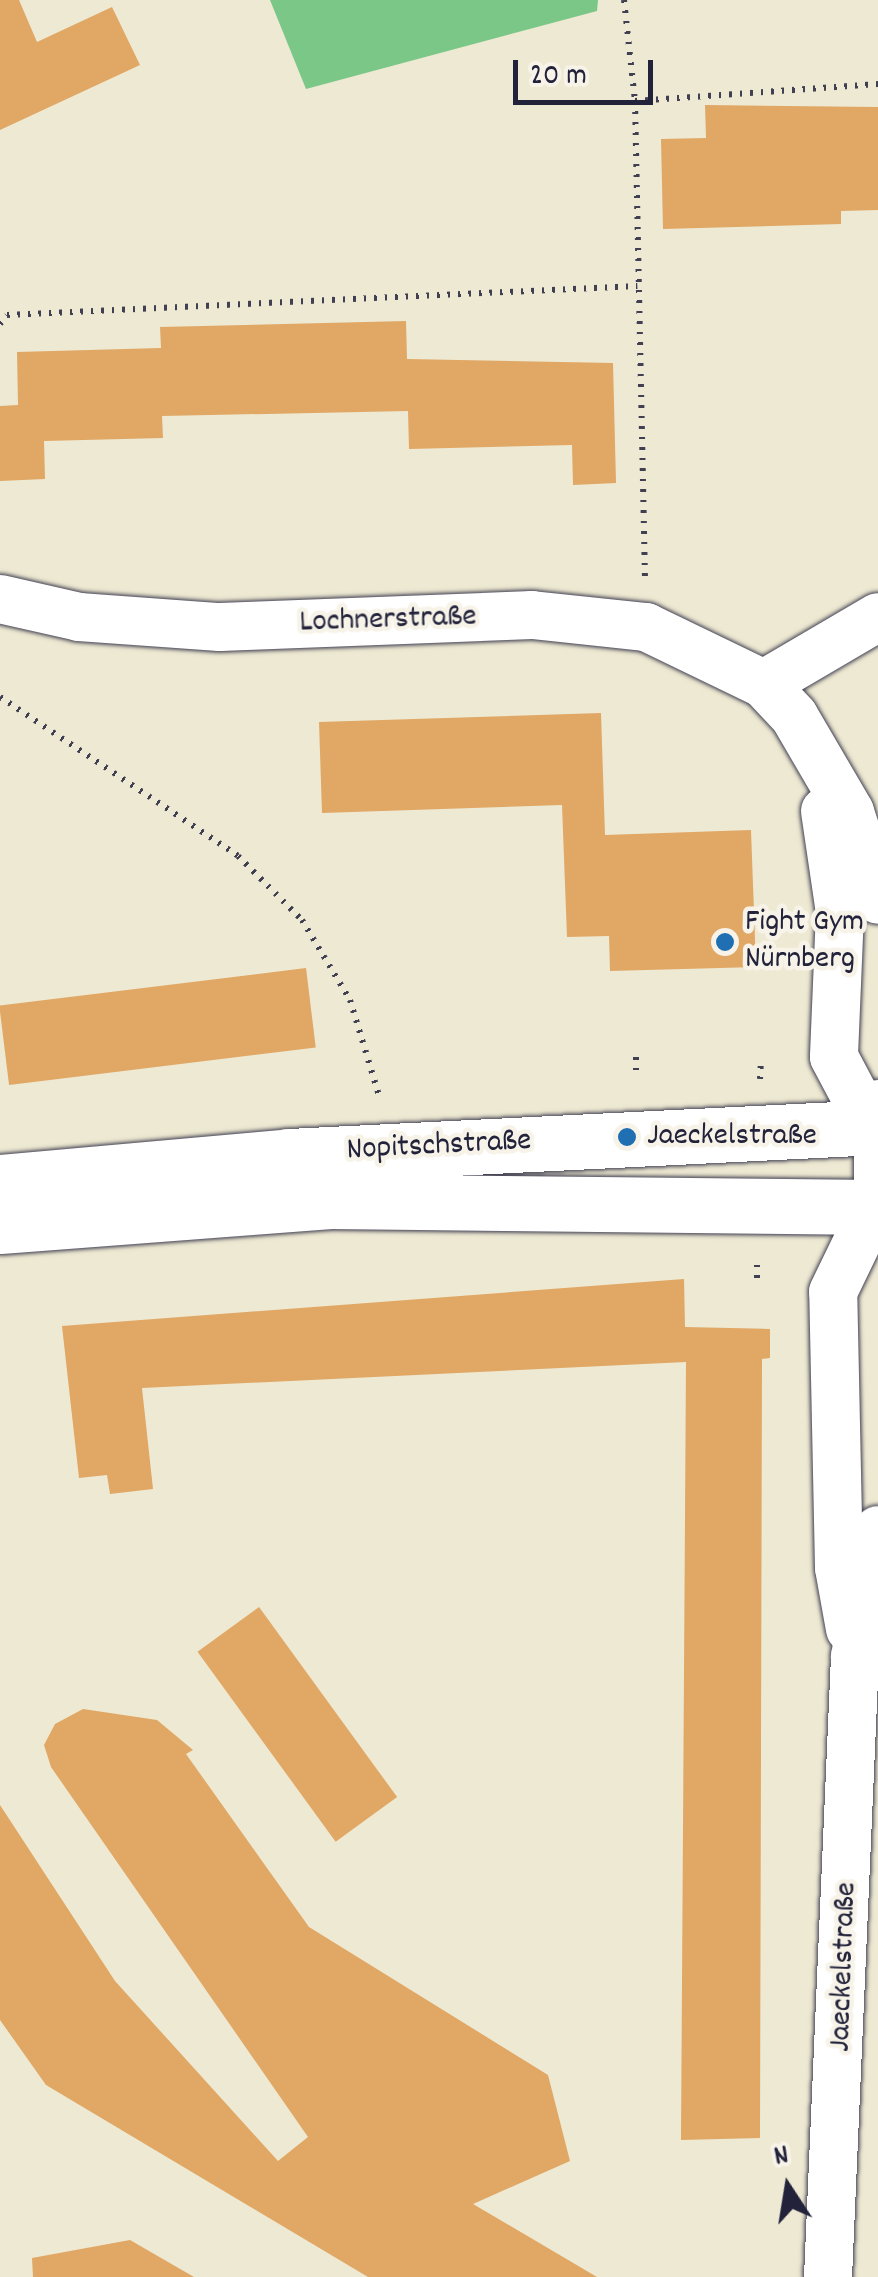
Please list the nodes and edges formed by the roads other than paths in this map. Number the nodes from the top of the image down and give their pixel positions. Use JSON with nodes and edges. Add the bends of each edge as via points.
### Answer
{"nodes":[{"id":1,"x":0,"y":599,"type":"edge"},
{"id":2,"x":878,"y":618,"type":"edge"},
{"id":3,"x":764,"y":684,"type":"junction"},
{"id":4,"x":812,"y":750,"type":"junction"},
{"id":5,"x":878,"y":900,"type":"edge"},
{"id":6,"x":876,"y":1119,"type":"edge"},
{"id":7,"x":0,"y":1182,"type":"edge"},
{"id":8,"x":877,"y":1211,"type":"edge"},
{"id":9,"x":0,"y":1226,"type":"edge"},
{"id":10,"x":878,"y":1530,"type":"edge"},
{"id":11,"x":855,"y":1657,"type":"junction"},
{"id":12,"x":828,"y":2277,"type":"edge"}],
"edges":[{"from":1,"to":3,"type":"street","name":"Lochnerstraße","via":[[79,617],[220,628],[532,615],[646,627]]},
{"from":2,"to":3,"type":"street"},
{"from":3,"to":4,"type":"street","name":"Lochnerstraße"},
{"from":4,"to":5,"type":"street","name":"Lochnerstraße","via":[[850,812]]},
{"from":4,"to":6,"type":"street","name":"Lochnerstraße","via":[[840,912],[834,1058]]},
{"from":6,"to":7,"type":"main road","name":"Nopitschstraße"},
{"from":6,"to":8,"type":"street","name":"Lochnerstraße"},
{"from":8,"to":9,"type":"main road","name":"Nopitschstraße","via":[[330,1201]]},
{"from":8,"to":11,"type":"street","name":"Jaeckelstraße","via":[[833,1292],[839,1568]]},
{"from":10,"to":11,"type":"street","name":"Jaeckelstraße"},
{"from":11,"to":12,"type":"street","name":"Jaeckelstraße"}]}
